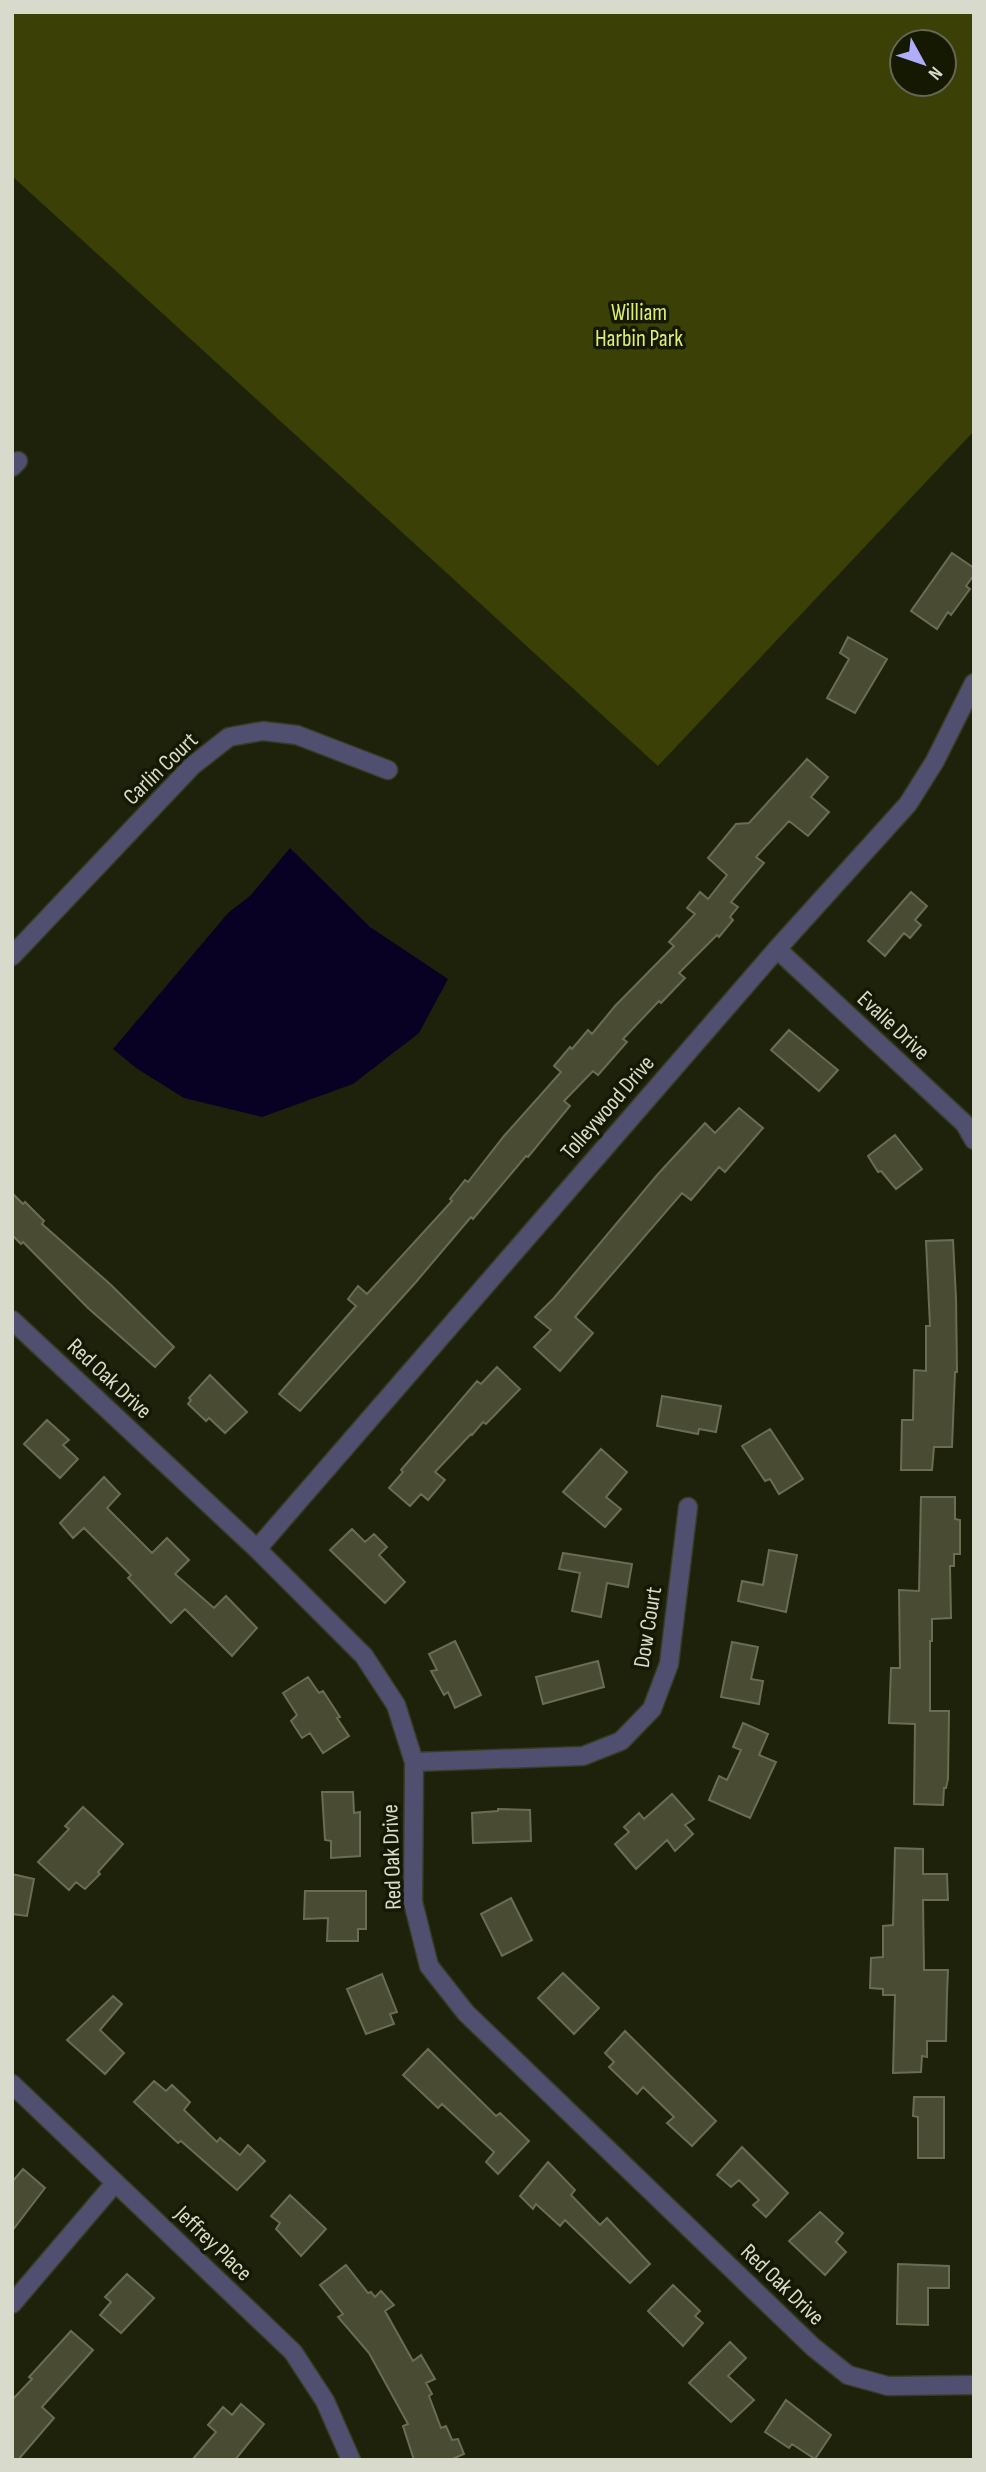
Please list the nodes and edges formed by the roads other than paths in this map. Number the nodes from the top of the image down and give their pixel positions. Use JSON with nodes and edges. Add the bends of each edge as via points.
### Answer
{"nodes":[{"id":1,"x":974,"y":683,"type":"edge"},
{"id":2,"x":388,"y":770,"type":"dead end"},
{"id":3,"x":777,"y":949,"type":"junction"},
{"id":4,"x":12,"y":956,"type":"edge"},
{"id":5,"x":974,"y":1140,"type":"edge"},
{"id":6,"x":12,"y":1320,"type":"edge"},
{"id":7,"x":688,"y":1507,"type":"dead end"},
{"id":8,"x":257,"y":1549,"type":"junction"},
{"id":9,"x":414,"y":1762,"type":"junction"},
{"id":10,"x":12,"y":2084,"type":"edge"},
{"id":11,"x":116,"y":2183,"type":"junction"},
{"id":12,"x":12,"y":2304,"type":"edge"},
{"id":13,"x":974,"y":2385,"type":"edge"},
{"id":14,"x":349,"y":2455,"type":"edge"},
{"id":15,"x":330,"y":2460,"type":"edge"}],
"edges":[{"from":1,"to":3,"type":"street","name":"Tolleywood Drive","via":[[908,804]]},
{"from":2,"to":4,"type":"street","name":"Carlin Court","via":[[297,735],[263,731],[229,737],[192,766]]},
{"from":3,"to":5,"type":"street","name":"Evalie Drive","via":[[965,1124]]},
{"from":3,"to":8,"type":"street","name":"Tolleywood Drive"},
{"from":6,"to":8,"type":"street","name":"Red Oak Drive"},
{"from":7,"to":9,"type":"street","name":"Dow Court","via":[[669,1664],[652,1709],[621,1741],[583,1756]]},
{"from":8,"to":9,"type":"street","name":"Red Oak Drive","via":[[364,1656],[396,1705]]},
{"from":9,"to":13,"type":"street","name":"Red Oak Drive","via":[[413,1902],[429,1966],[466,2013],[813,2347],[848,2375],[888,2386]]},
{"from":10,"to":11,"type":"street","name":"Jeffrey Place"},
{"from":11,"to":12,"type":"street"},
{"from":11,"to":14,"type":"street","name":"Jeffrey Place","via":[[293,2352],[325,2400]]},
{"from":14,"to":15,"type":"street"}]}
